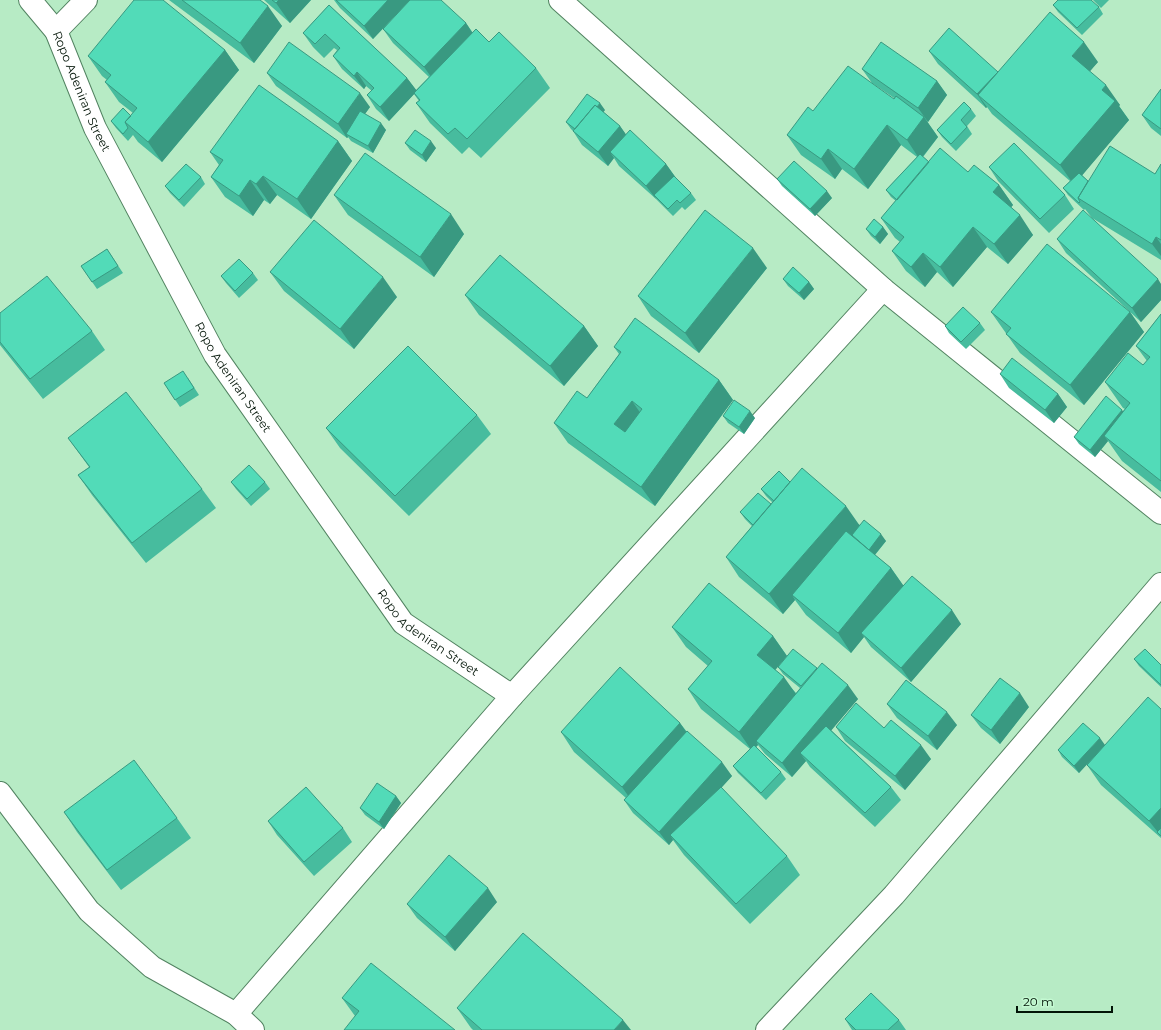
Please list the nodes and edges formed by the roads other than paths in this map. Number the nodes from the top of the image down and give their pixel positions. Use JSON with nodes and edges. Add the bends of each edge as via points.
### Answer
{"nodes":[{"id":1,"x":30,"y":0,"type":"edge"},
{"id":2,"x":86,"y":0,"type":"edge"},
{"id":3,"x":560,"y":0,"type":"edge"},
{"id":4,"x":56,"y":31,"type":"junction"},
{"id":5,"x":883,"y":289,"type":"junction"},
{"id":6,"x":1161,"y":513,"type":"edge"},
{"id":7,"x":1161,"y":584,"type":"edge"},
{"id":8,"x":512,"y":696,"type":"junction"},
{"id":9,"x":0,"y":792,"type":"edge"},
{"id":10,"x":236,"y":1014,"type":"junction"},
{"id":11,"x":253,"y":1030,"type":"edge"},
{"id":12,"x":767,"y":1030,"type":"edge"}],
"edges":[{"from":1,"to":4,"type":"street","name":"Ropo Adeniran Street"},
{"from":2,"to":4,"type":"street"},
{"from":3,"to":5,"type":"street"},
{"from":4,"to":8,"type":"street","name":"Ropo Adeniran Street","via":[[95,128],[215,355],[403,622]]},
{"from":5,"to":6,"type":"street"},
{"from":5,"to":8,"type":"street"},
{"from":7,"to":12,"type":"street","via":[[894,895]]},
{"from":8,"to":10,"type":"street"},
{"from":9,"to":10,"type":"street","via":[[89,911],[152,966]]},
{"from":10,"to":11,"type":"street"}]}
